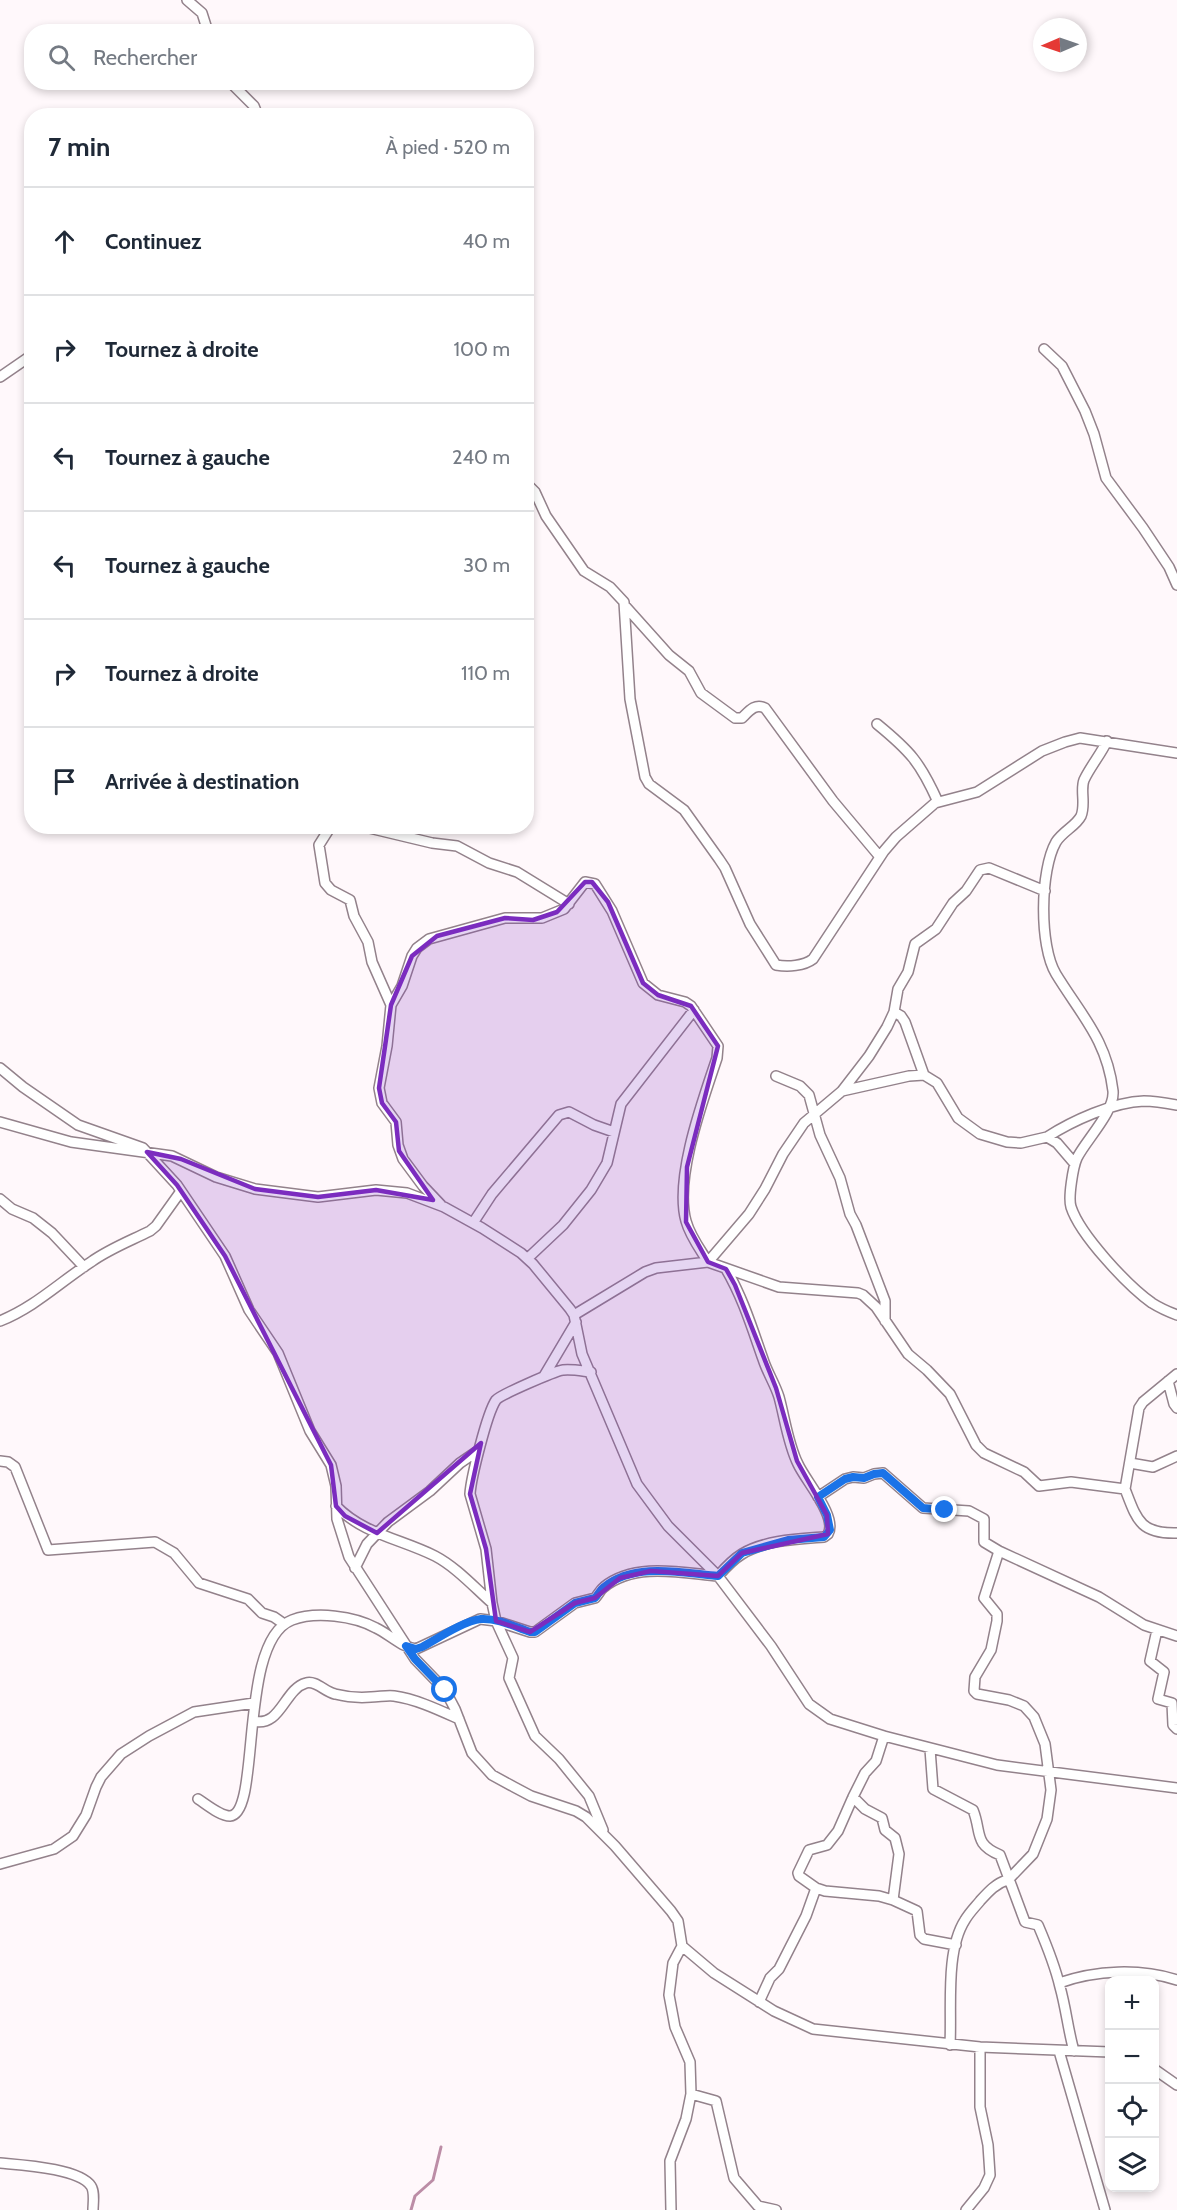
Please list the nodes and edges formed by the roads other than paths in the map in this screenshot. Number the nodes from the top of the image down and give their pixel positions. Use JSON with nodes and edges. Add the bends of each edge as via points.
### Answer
{"nodes":[{"id":1,"x":187,"y":0,"type":"edge"},
{"id":2,"x":205,"y":24,"type":"edge"},
{"id":3,"x":238,"y":90,"type":"edge"},
{"id":4,"x":255,"y":108,"type":"edge"},
{"id":5,"x":1044,"y":349,"type":"dead end"},
{"id":6,"x":24,"y":360,"type":"edge"},
{"id":7,"x":0,"y":377,"type":"edge"},
{"id":8,"x":534,"y":491,"type":"edge"},
{"id":9,"x":1176,"y":580,"type":"edge"},
{"id":10,"x":626,"y":607,"type":"junction"},
{"id":11,"x":877,"y":724,"type":"dead end"},
{"id":12,"x":1107,"y":741,"type":"junction"},
{"id":13,"x":1177,"y":753,"type":"edge"},
{"id":14,"x":938,"y":802,"type":"junction"},
{"id":15,"x":326,"y":834,"type":"edge"},
{"id":16,"x":394,"y":834,"type":"edge"},
{"id":17,"x":880,"y":857,"type":"junction"},
{"id":18,"x":1045,"y":891,"type":"junction"},
{"id":19,"x":569,"y":904,"type":"junction"},
{"id":20,"x":391,"y":1005,"type":"junction"},
{"id":21,"x":694,"y":1010,"type":"junction"},
{"id":22,"x":894,"y":1012,"type":"junction"},
{"id":23,"x":0,"y":1068,"type":"edge"},
{"id":24,"x":924,"y":1075,"type":"junction"},
{"id":25,"x":776,"y":1076,"type":"dead end"},
{"id":26,"x":842,"y":1091,"type":"junction"},
{"id":27,"x":1177,"y":1105,"type":"edge"},
{"id":28,"x":1107,"y":1110,"type":"junction"},
{"id":29,"x":815,"y":1114,"type":"junction"},
{"id":30,"x":0,"y":1122,"type":"edge"},
{"id":31,"x":614,"y":1132,"type":"junction"},
{"id":32,"x":1047,"y":1137,"type":"junction"},
{"id":33,"x":147,"y":1152,"type":"junction"},
{"id":34,"x":1075,"y":1164,"type":"junction"},
{"id":35,"x":181,"y":1191,"type":"junction"},
{"id":36,"x":0,"y":1199,"type":"edge"},
{"id":37,"x":444,"y":1207,"type":"junction"},
{"id":38,"x":473,"y":1223,"type":"junction"},
{"id":39,"x":528,"y":1258,"type":"junction"},
{"id":40,"x":708,"y":1262,"type":"junction"},
{"id":41,"x":84,"y":1267,"type":"junction"},
{"id":42,"x":726,"y":1269,"type":"junction"},
{"id":43,"x":1177,"y":1315,"type":"edge"},
{"id":44,"x":575,"y":1319,"type":"junction"},
{"id":45,"x":0,"y":1321,"type":"edge"},
{"id":46,"x":885,"y":1321,"type":"junction"},
{"id":47,"x":591,"y":1372,"type":"junction"},
{"id":48,"x":1177,"y":1374,"type":"edge"},
{"id":49,"x":544,"y":1376,"type":"junction"},
{"id":50,"x":1168,"y":1381,"type":"junction"},
{"id":51,"x":1177,"y":1408,"type":"edge"},
{"id":52,"x":479,"y":1450,"type":"junction"},
{"id":53,"x":1177,"y":1456,"type":"edge"},
{"id":54,"x":0,"y":1461,"type":"edge"},
{"id":55,"x":1130,"y":1463,"type":"junction"},
{"id":56,"x":1125,"y":1489,"type":"junction"},
{"id":57,"x":818,"y":1497,"type":"junction"},
{"id":58,"x":336,"y":1506,"type":"junction"},
{"id":59,"x":377,"y":1533,"type":"junction"},
{"id":60,"x":1177,"y":1533,"type":"edge"},
{"id":61,"x":999,"y":1551,"type":"junction"},
{"id":62,"x":355,"y":1568,"type":"junction"},
{"id":63,"x":718,"y":1576,"type":"junction"},
{"id":64,"x":492,"y":1604,"type":"junction"},
{"id":65,"x":496,"y":1621,"type":"junction"},
{"id":66,"x":284,"y":1624,"type":"junction"},
{"id":67,"x":1158,"y":1630,"type":"junction"},
{"id":68,"x":1177,"y":1636,"type":"edge"},
{"id":69,"x":406,"y":1646,"type":"junction"},
{"id":70,"x":254,"y":1703,"type":"junction"},
{"id":71,"x":459,"y":1719,"type":"junction"},
{"id":72,"x":253,"y":1721,"type":"junction"},
{"id":73,"x":1177,"y":1729,"type":"edge"},
{"id":74,"x":884,"y":1736,"type":"junction"},
{"id":75,"x":930,"y":1749,"type":"junction"},
{"id":76,"x":1048,"y":1772,"type":"junction"},
{"id":77,"x":1177,"y":1788,"type":"edge"},
{"id":78,"x":853,"y":1797,"type":"junction"},
{"id":79,"x":198,"y":1799,"type":"dead end"},
{"id":80,"x":605,"y":1836,"type":"junction"},
{"id":81,"x":0,"y":1864,"type":"edge"},
{"id":82,"x":1009,"y":1879,"type":"junction"},
{"id":83,"x":816,"y":1888,"type":"junction"},
{"id":84,"x":893,"y":1900,"type":"junction"},
{"id":85,"x":956,"y":1945,"type":"junction"},
{"id":86,"x":682,"y":1946,"type":"junction"},
{"id":87,"x":1177,"y":1980,"type":"edge"},
{"id":88,"x":1059,"y":1983,"type":"junction"},
{"id":89,"x":759,"y":2002,"type":"junction"},
{"id":90,"x":950,"y":2045,"type":"junction"},
{"id":91,"x":980,"y":2047,"type":"junction"},
{"id":92,"x":1059,"y":2051,"type":"junction"},
{"id":93,"x":1074,"y":2051,"type":"junction"},
{"id":94,"x":1105,"y":2052,"type":"edge"},
{"id":95,"x":1159,"y":2072,"type":"edge"},
{"id":96,"x":1177,"y":2085,"type":"edge"},
{"id":97,"x":691,"y":2094,"type":"junction"},
{"id":98,"x":0,"y":2163,"type":"edge"},
{"id":99,"x":93,"y":2210,"type":"edge"},
{"id":100,"x":670,"y":2210,"type":"edge"},
{"id":101,"x":776,"y":2210,"type":"edge"},
{"id":102,"x":966,"y":2210,"type":"edge"},
{"id":103,"x":1106,"y":2210,"type":"edge"}],
"edges":[{"from":1,"to":2,"type":"street","via":[[201,13]]},
{"from":3,"to":4,"type":"street"},
{"from":5,"to":9,"type":"street","via":[[1062,366],[1077,394],[1094,434],[1106,478]]},
{"from":6,"to":7,"type":"street"},
{"from":8,"to":10,"type":"street","via":[[546,516],[584,571],[610,587]]},
{"from":10,"to":17,"type":"street","via":[[669,655],[689,671],[701,693],[735,718],[742,718],[757,706],[765,708]]},
{"from":10,"to":17,"type":"street","via":[[630,699],[645,777],[684,810],[725,867],[750,924],[776,965],[813,959]]},
{"from":11,"to":14,"type":"street","via":[[917,761]]},
{"from":12,"to":13,"type":"street"},
{"from":12,"to":14,"type":"street","via":[[1080,738],[1065,742],[1042,751],[977,792]]},
{"from":12,"to":18,"type":"street","via":[[1083,782],[1080,818],[1056,843],[1048,864]]},
{"from":14,"to":17,"type":"street","via":[[896,837]]},
{"from":15,"to":20,"type":"street","via":[[319,844],[325,883],[350,900]]},
{"from":16,"to":19,"type":"street","via":[[457,846],[517,872]]},
{"from":18,"to":22,"type":"street","via":[[989,868],[980,870],[936,928],[915,944]]},
{"from":18,"to":28,"type":"street","via":[[1046,952],[1099,1041],[1113,1089]]},
{"from":19,"to":20,"type":"street","via":[[542,918],[505,918],[429,939],[412,956]]},
{"from":19,"to":21,"type":"street","via":[[585,882],[595,884],[612,911],[643,982],[658,995],[685,1002]]},
{"from":20,"to":37,"type":"street","via":[[379,1088],[382,1103],[396,1122],[403,1159]]},
{"from":21,"to":31,"type":"street","via":[[621,1104]]},
{"from":21,"to":40,"type":"street","via":[[718,1046],[695,1128],[684,1188],[686,1222]]},
{"from":22,"to":24,"type":"street","via":[[905,1022]]},
{"from":22,"to":26,"type":"street","via":[[869,1056]]},
{"from":23,"to":33,"type":"street","via":[[78,1125]]},
{"from":24,"to":26,"type":"street"},
{"from":24,"to":32,"type":"street","via":[[938,1083],[958,1118],[980,1134],[1021,1143]]},
{"from":25,"to":29,"type":"street","via":[[803,1088]]},
{"from":26,"to":29,"type":"street"},
{"from":27,"to":28,"type":"street","via":[[1144,1101]]},
{"from":28,"to":32,"type":"street","via":[[1075,1121]]},
{"from":28,"to":34,"type":"street"},
{"from":29,"to":40,"type":"street","via":[[795,1135],[749,1214]]},
{"from":29,"to":46,"type":"street","via":[[885,1301]]},
{"from":30,"to":33,"type":"street","via":[[70,1142]]},
{"from":31,"to":38,"type":"street","via":[[568,1112],[559,1115],[492,1194]]},
{"from":31,"to":39,"type":"street","via":[[607,1163],[591,1190],[563,1225]]},
{"from":32,"to":34,"type":"street"},
{"from":33,"to":35,"type":"street"},
{"from":33,"to":37,"type":"street","via":[[181,1159],[216,1177],[255,1189],[318,1197],[400,1191]]},
{"from":34,"to":43,"type":"street","via":[[1070,1202],[1079,1224],[1111,1266],[1151,1302]]},
{"from":35,"to":41,"type":"street","via":[[150,1232]]},
{"from":35,"to":58,"type":"street","via":[[225,1256],[249,1310],[278,1353],[310,1431],[332,1465]]},
{"from":36,"to":41,"type":"street","via":[[52,1233]]},
{"from":37,"to":38,"type":"street"},
{"from":38,"to":39,"type":"street"},
{"from":39,"to":44,"type":"street"},
{"from":40,"to":42,"type":"street"},
{"from":40,"to":44,"type":"street","via":[[645,1272]]},
{"from":41,"to":45,"type":"street","via":[[24,1311]]},
{"from":42,"to":46,"type":"street","via":[[779,1287],[858,1293],[876,1307]]},
{"from":42,"to":57,"type":"street","via":[[749,1315],[776,1388],[796,1461]]},
{"from":44,"to":47,"type":"street","via":[[582,1354]]},
{"from":44,"to":49,"type":"street"},
{"from":46,"to":56,"type":"street","via":[[908,1354],[950,1394],[973,1442],[984,1453],[1024,1472],[1039,1486],[1071,1482]]},
{"from":47,"to":49,"type":"street","via":[[562,1370]]},
{"from":47,"to":63,"type":"street","via":[[637,1484],[668,1526]]},
{"from":48,"to":50,"type":"street"},
{"from":49,"to":52,"type":"street","via":[[496,1400]]},
{"from":50,"to":51,"type":"street"},
{"from":50,"to":55,"type":"street","via":[[1139,1408]]},
{"from":52,"to":59,"type":"street"},
{"from":52,"to":64,"type":"street","via":[[470,1494],[486,1549]]},
{"from":53,"to":55,"type":"street","via":[[1153,1467]]},
{"from":54,"to":66,"type":"street","via":[[15,1467],[48,1550],[155,1542],[174,1553],[199,1582],[248,1599],[262,1613]]},
{"from":55,"to":56,"type":"street"},
{"from":56,"to":60,"type":"street","via":[[1134,1514],[1148,1529]]},
{"from":57,"to":61,"type":"street","via":[[845,1479],[883,1473],[923,1508],[969,1511],[984,1519],[983,1540]]},
{"from":57,"to":63,"type":"street","via":[[830,1525],[828,1534],[742,1553]]},
{"from":58,"to":59,"type":"street","via":[[354,1522]]},
{"from":58,"to":62,"type":"street"},
{"from":59,"to":62,"type":"street"},
{"from":59,"to":64,"type":"street","via":[[441,1560]]},
{"from":61,"to":67,"type":"street","via":[[1091,1593]]},
{"from":61,"to":76,"type":"street","via":[[984,1598],[998,1620],[989,1655],[975,1677],[974,1691],[1029,1710],[1042,1735]]},
{"from":62,"to":69,"type":"street"},
{"from":63,"to":65,"type":"street","via":[[651,1571],[632,1574],[603,1588],[595,1598],[575,1603],[535,1632]]},
{"from":63,"to":74,"type":"street","via":[[771,1646],[808,1704],[830,1719]]},
{"from":64,"to":65,"type":"street"},
{"from":65,"to":69,"type":"street","via":[[480,1619],[422,1647]]},
{"from":65,"to":80,"type":"street","via":[[513,1658],[509,1678],[529,1725],[538,1741],[559,1759],[589,1796]]},
{"from":66,"to":69,"type":"street","via":[[319,1616],[347,1619],[375,1627]]},
{"from":66,"to":70,"type":"street","via":[[268,1647]]},
{"from":67,"to":68,"type":"street"},
{"from":67,"to":73,"type":"street","via":[[1150,1661],[1164,1672],[1158,1697],[1172,1703]]},
{"from":69,"to":71,"type":"street","via":[[445,1690]]},
{"from":70,"to":72,"type":"street"},
{"from":70,"to":81,"type":"street","via":[[194,1712],[149,1736],[121,1754],[101,1777],[74,1836],[54,1849]]},
{"from":71,"to":72,"type":"street","via":[[404,1698],[334,1694],[308,1683],[294,1691],[272,1718]]},
{"from":71,"to":80,"type":"street","via":[[472,1753],[492,1775],[531,1796],[576,1811]]},
{"from":72,"to":79,"type":"street","via":[[244,1795],[237,1813],[224,1814]]},
{"from":74,"to":75,"type":"street"},
{"from":74,"to":78,"type":"street","via":[[876,1761]]},
{"from":75,"to":76,"type":"street","via":[[997,1766]]},
{"from":75,"to":82,"type":"street","via":[[933,1789],[973,1810],[981,1841],[988,1850],[1000,1855]]},
{"from":76,"to":77,"type":"street"},
{"from":76,"to":82,"type":"street","via":[[1051,1801],[1047,1819],[1033,1854]]},
{"from":78,"to":83,"type":"street","via":[[838,1831],[827,1845],[809,1850],[798,1873]]},
{"from":78,"to":84,"type":"street","via":[[882,1818],[885,1830],[895,1838],[900,1860]]},
{"from":80,"to":86,"type":"street","via":[[678,1921]]},
{"from":82,"to":85,"type":"street","via":[[994,1885],[966,1918]]},
{"from":82,"to":88,"type":"street","via":[[1025,1922],[1038,1925]]},
{"from":83,"to":84,"type":"street"},
{"from":83,"to":89,"type":"street","via":[[806,1916]]},
{"from":84,"to":85,"type":"street","via":[[916,1911],[924,1940]]},
{"from":85,"to":90,"type":"street"},
{"from":86,"to":89,"type":"street","via":[[714,1973]]},
{"from":86,"to":97,"type":"street","via":[[673,1963],[669,1995],[675,2027],[690,2062]]},
{"from":87,"to":88,"type":"street","via":[[1141,1972],[1088,1975]]},
{"from":88,"to":93,"type":"street"},
{"from":89,"to":90,"type":"street","via":[[813,2029]]},
{"from":90,"to":91,"type":"street"},
{"from":91,"to":92,"type":"street"},
{"from":91,"to":102,"type":"street","via":[[980,2107],[990,2175]]},
{"from":92,"to":93,"type":"street"},
{"from":92,"to":103,"type":"street"},
{"from":93,"to":94,"type":"street"},
{"from":95,"to":96,"type":"street"},
{"from":97,"to":100,"type":"street","via":[[687,2119],[670,2161]]},
{"from":97,"to":101,"type":"street","via":[[716,2101],[734,2178],[758,2206]]},
{"from":98,"to":99,"type":"street","via":[[68,2173],[91,2186]]}]}
